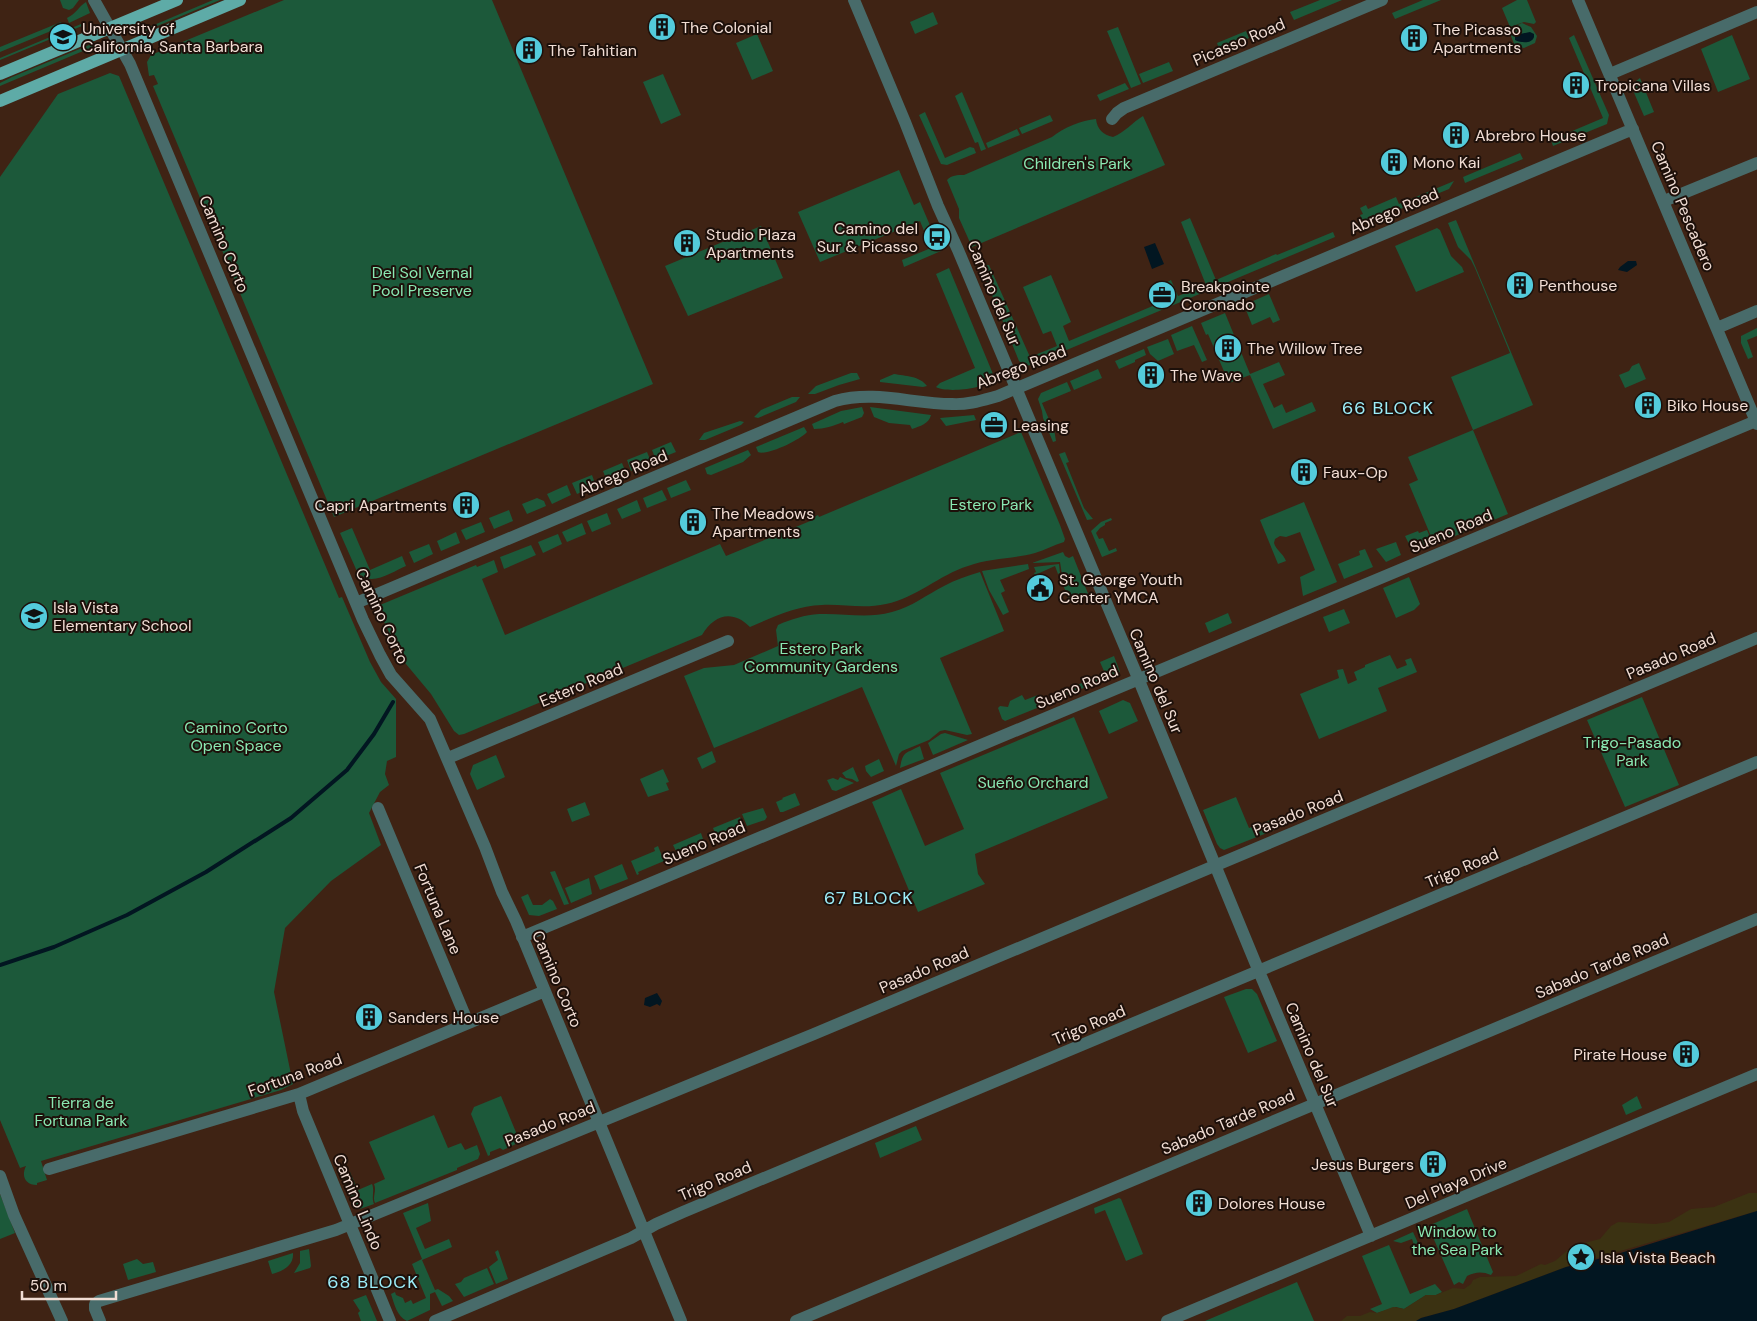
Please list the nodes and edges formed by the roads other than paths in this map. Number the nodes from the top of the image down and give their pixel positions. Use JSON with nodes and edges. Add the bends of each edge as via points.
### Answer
{"nodes":[{"id":1,"x":94,"y":0,"type":"edge"},
{"id":2,"x":177,"y":0,"type":"edge"},
{"id":3,"x":240,"y":0,"type":"edge"},
{"id":4,"x":854,"y":0,"type":"edge"},
{"id":5,"x":1382,"y":0,"type":"edge"},
{"id":6,"x":1578,"y":0,"type":"edge"},
{"id":7,"x":1757,"y":12,"type":"edge"},
{"id":8,"x":110,"y":28,"type":"junction"},
{"id":9,"x":122,"y":50,"type":"junction"},
{"id":10,"x":0,"y":74,"type":"edge"},
{"id":11,"x":1610,"y":74,"type":"junction"},
{"id":12,"x":0,"y":101,"type":"edge"},
{"id":13,"x":1112,"y":119,"type":"dead end"},
{"id":14,"x":1633,"y":129,"type":"junction"},
{"id":15,"x":1757,"y":163,"type":"edge"},
{"id":16,"x":1664,"y":202,"type":"junction"},
{"id":17,"x":1757,"y":311,"type":"edge"},
{"id":18,"x":1717,"y":328,"type":"junction"},
{"id":19,"x":1016,"y":388,"type":"junction"},
{"id":20,"x":1756,"y":422,"type":"edge"},
{"id":21,"x":356,"y":603,"type":"junction"},
{"id":22,"x":1757,"y":638,"type":"edge"},
{"id":23,"x":728,"y":641,"type":"dead end"},
{"id":24,"x":1138,"y":678,"type":"junction"},
{"id":25,"x":448,"y":758,"type":"junction"},
{"id":26,"x":1757,"y":762,"type":"edge"},
{"id":27,"x":378,"y":808,"type":"dead end"},
{"id":28,"x":1215,"y":865,"type":"junction"},
{"id":29,"x":1757,"y":919,"type":"edge"},
{"id":30,"x":522,"y":937,"type":"junction"},
{"id":31,"x":1258,"y":971,"type":"junction"},
{"id":32,"x":544,"y":991,"type":"junction"},
{"id":33,"x":468,"y":1023,"type":"junction"},
{"id":34,"x":1757,"y":1074,"type":"edge"},
{"id":35,"x":299,"y":1094,"type":"junction"},
{"id":36,"x":1314,"y":1103,"type":"junction"},
{"id":37,"x":598,"y":1122,"type":"junction"},
{"id":38,"x":49,"y":1169,"type":"dead end"},
{"id":39,"x":0,"y":1176,"type":"edge"},
{"id":40,"x":350,"y":1224,"type":"junction"},
{"id":41,"x":644,"y":1231,"type":"junction"},
{"id":42,"x":1371,"y":1236,"type":"junction"},
{"id":43,"x":62,"y":1321,"type":"edge"},
{"id":44,"x":100,"y":1321,"type":"edge"},
{"id":45,"x":390,"y":1321,"type":"edge"},
{"id":46,"x":435,"y":1321,"type":"edge"},
{"id":47,"x":681,"y":1321,"type":"edge"},
{"id":48,"x":796,"y":1321,"type":"edge"},
{"id":49,"x":1167,"y":1321,"type":"edge"}],
"edges":[{"from":1,"to":8,"type":"street","name":"Camino Corto"},
{"from":2,"to":8,"type":"main road"},
{"from":3,"to":9,"type":"main road"},
{"from":4,"to":19,"type":"street","name":"Camino del Sur"},
{"from":5,"to":13,"type":"street","name":"Picasso Road","via":[[1124,108]]},
{"from":6,"to":11,"type":"street","name":"Camino Pescadero"},
{"from":7,"to":11,"type":"street"},
{"from":8,"to":9,"type":"street","name":"Camino Corto"},
{"from":8,"to":10,"type":"main road"},
{"from":9,"to":12,"type":"main road"},
{"from":9,"to":21,"type":"street","name":"Camino Corto","via":[[163,140]]},
{"from":11,"to":14,"type":"street","name":"Camino Pescadero"},
{"from":14,"to":16,"type":"street","name":"Camino Pescadero"},
{"from":14,"to":19,"type":"street","name":"Abrego Road"},
{"from":15,"to":16,"type":"street"},
{"from":16,"to":18,"type":"street","name":"Camino Pescadero"},
{"from":17,"to":18,"type":"street"},
{"from":18,"to":20,"type":"street","name":"Camino Pescadero"},
{"from":19,"to":21,"type":"street","name":"Abrego Road","via":[[976,402],[953,404],[866,396],[835,401]]},
{"from":19,"to":24,"type":"street","name":"Camino del Sur"},
{"from":20,"to":24,"type":"street","name":"Sueno Road"},
{"from":21,"to":25,"type":"street","name":"Camino Corto","via":[[391,675],[430,719]]},
{"from":22,"to":28,"type":"street","name":"Pasado Road"},
{"from":23,"to":25,"type":"street","name":"Estero Road"},
{"from":24,"to":28,"type":"street","name":"Camino del Sur"},
{"from":24,"to":30,"type":"street","name":"Sueno Road"},
{"from":25,"to":30,"type":"street","name":"Camino Corto"},
{"from":26,"to":31,"type":"street","name":"Trigo Road"},
{"from":27,"to":33,"type":"street","name":"Fortuna Lane"},
{"from":28,"to":31,"type":"street","name":"Camino del Sur"},
{"from":28,"to":37,"type":"street","name":"Pasado Road"},
{"from":29,"to":36,"type":"street","name":"Sabado Tarde Road"},
{"from":30,"to":32,"type":"street","name":"Camino Corto"},
{"from":31,"to":36,"type":"street","name":"Camino del Sur"},
{"from":31,"to":41,"type":"street","name":"Trigo Road"},
{"from":32,"to":33,"type":"street","name":"Fortuna Road"},
{"from":32,"to":37,"type":"street","name":"Camino Corto"},
{"from":33,"to":35,"type":"street","name":"Fortuna Road"},
{"from":34,"to":42,"type":"street","name":"Del Playa Drive"},
{"from":35,"to":38,"type":"street","name":"Fortuna Road"},
{"from":35,"to":40,"type":"street","name":"Camino Lindo"},
{"from":36,"to":42,"type":"street","name":"Camino del Sur"},
{"from":36,"to":48,"type":"street","name":"Sabado Tarde Road"},
{"from":37,"to":40,"type":"street","name":"Pasado Road"},
{"from":37,"to":41,"type":"street","name":"Camino Corto"},
{"from":39,"to":43,"type":"street"},
{"from":40,"to":44,"type":"street","name":"Pasado Road","via":[[95,1304]]},
{"from":40,"to":45,"type":"street","name":"Camino Lindo"},
{"from":41,"to":46,"type":"street","name":"Trigo Road"},
{"from":41,"to":47,"type":"street","name":"Camino Corto"},
{"from":42,"to":49,"type":"street","name":"Del Playa Drive"}]}
